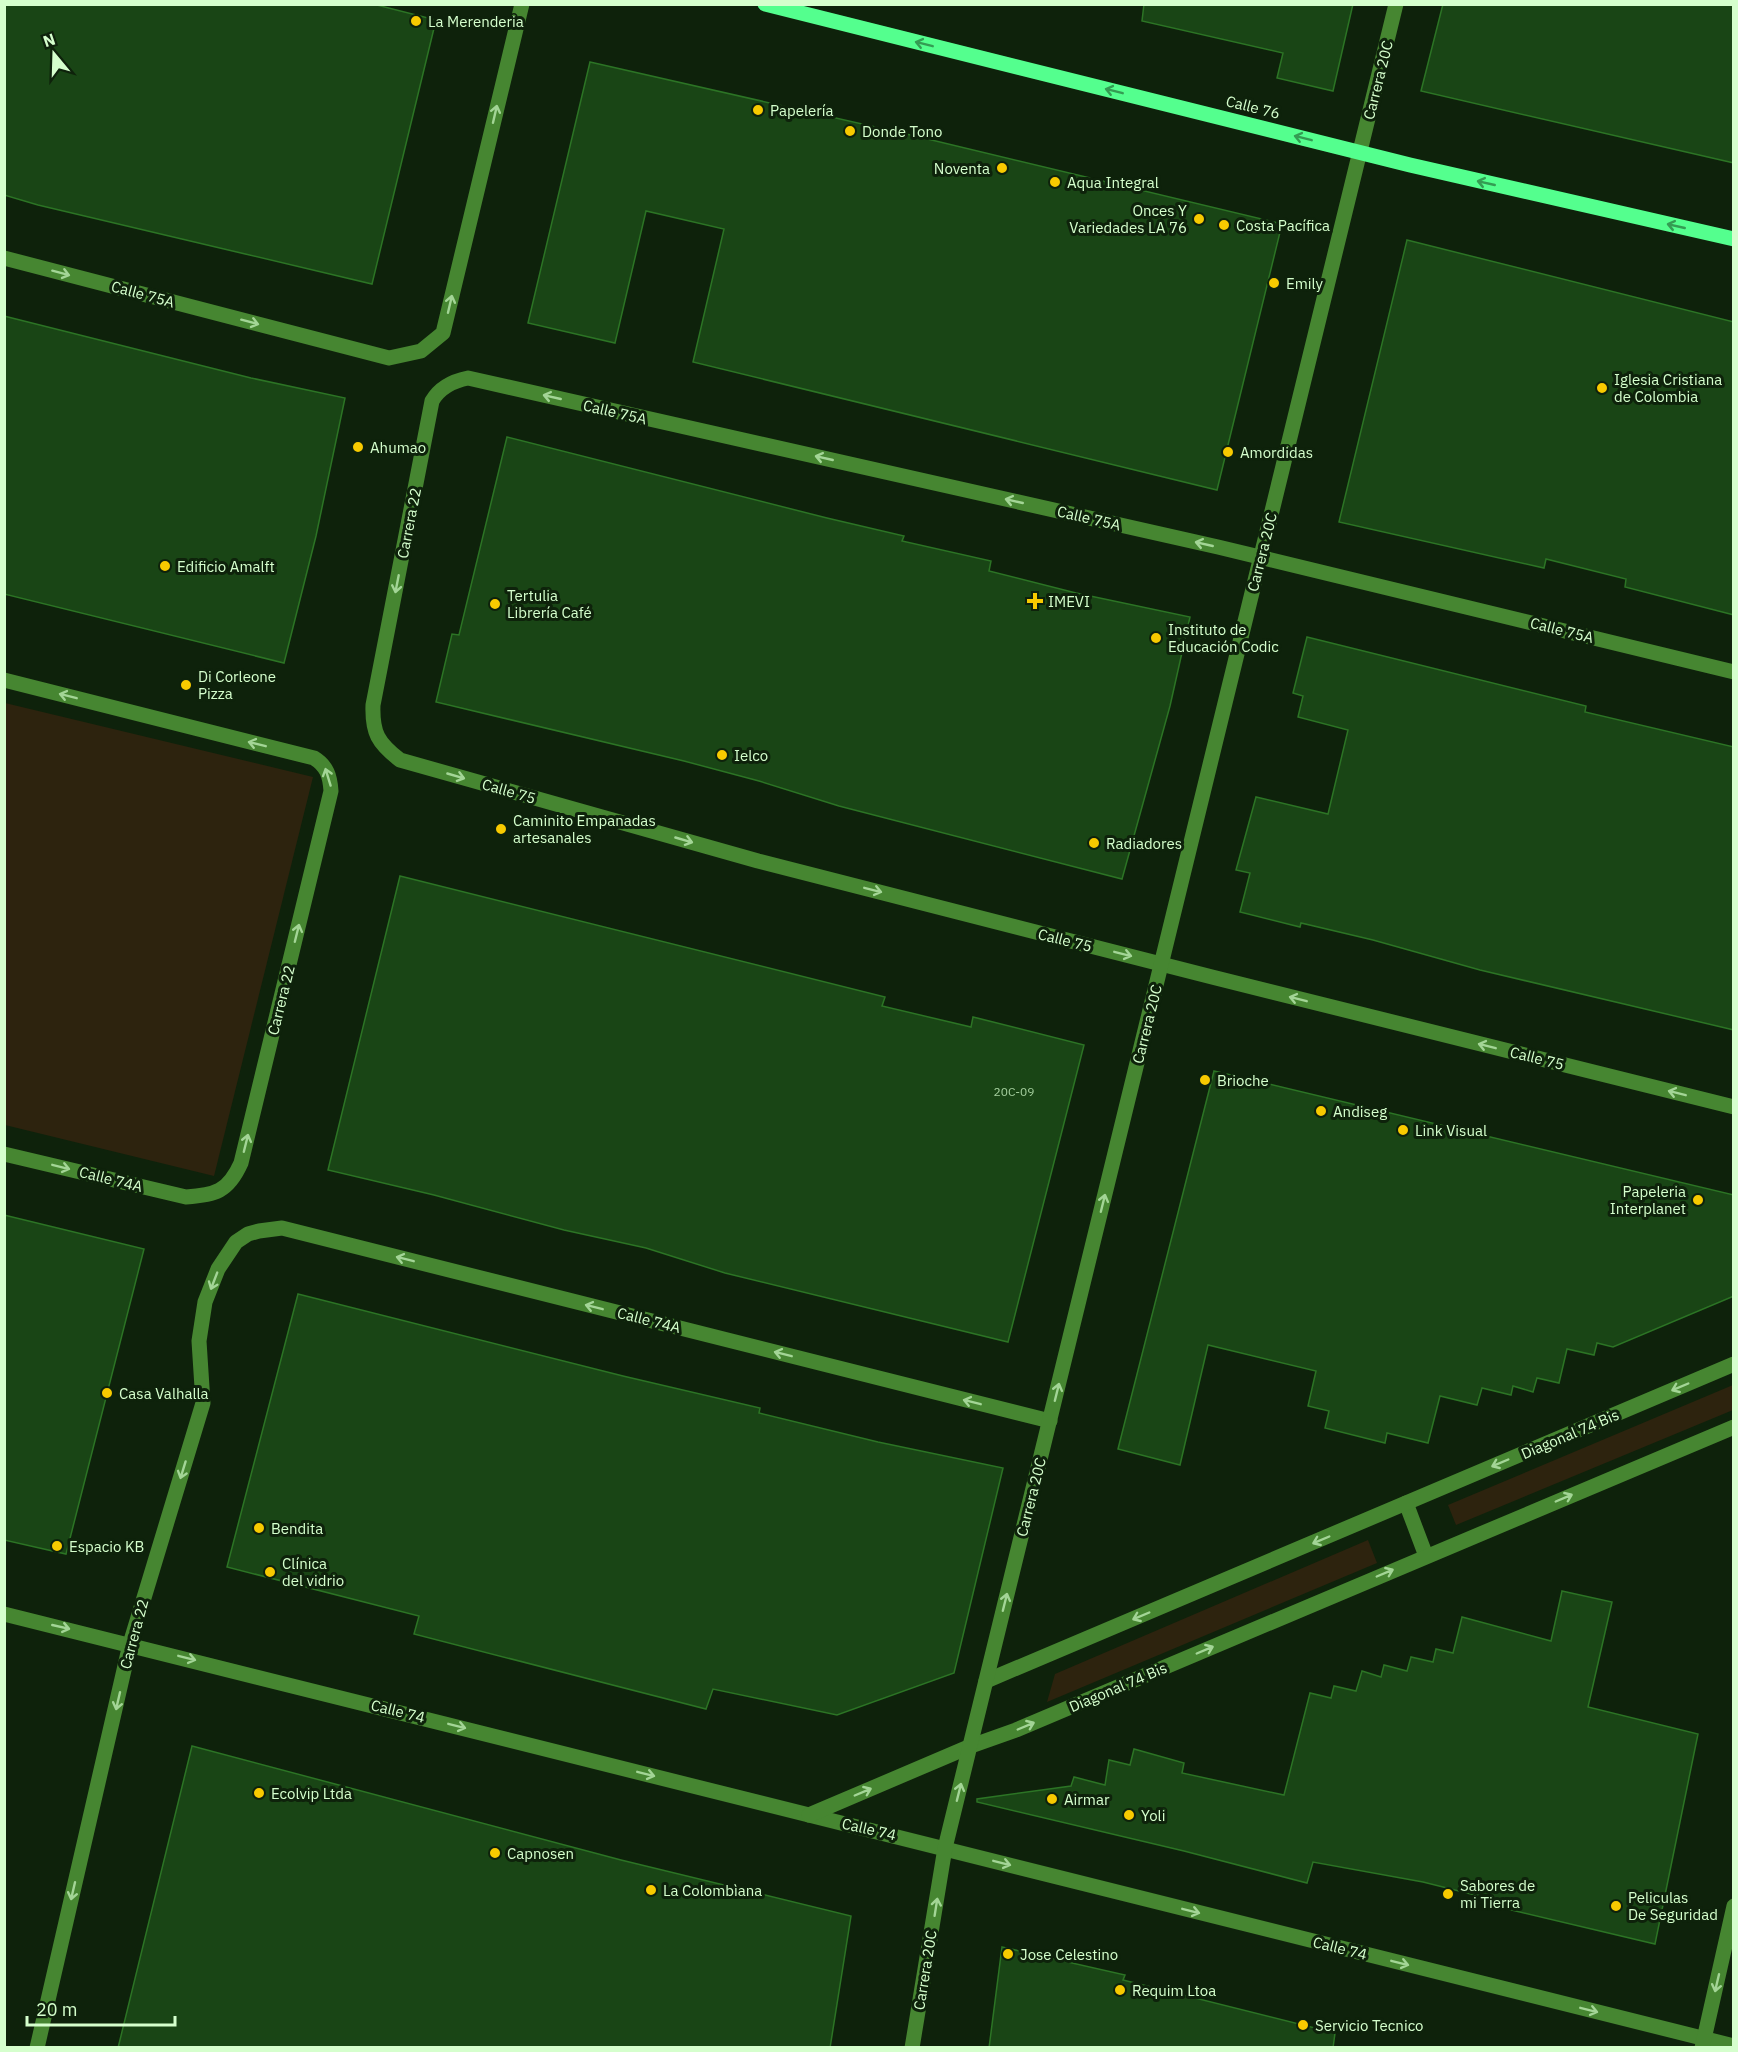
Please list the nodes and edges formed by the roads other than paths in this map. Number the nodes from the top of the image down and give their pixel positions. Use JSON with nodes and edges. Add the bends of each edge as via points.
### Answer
{"nodes":[{"id":1,"x":522,"y":4,"type":"edge"},
{"id":2,"x":765,"y":4,"type":"edge"},
{"id":3,"x":1396,"y":4,"type":"edge"},
{"id":4,"x":1360,"y":152,"type":"junction"},
{"id":5,"x":1734,"y":239,"type":"edge"},
{"id":6,"x":4,"y":258,"type":"edge"},
{"id":7,"x":444,"y":387,"type":"joint"},
{"id":8,"x":1261,"y":557,"type":"junction"},
{"id":9,"x":1734,"y":672,"type":"edge"},
{"id":10,"x":4,"y":680,"type":"edge"},
{"id":11,"x":400,"y":760,"type":"joint"},
{"id":12,"x":1161,"y":964,"type":"junction"},
{"id":13,"x":1734,"y":1107,"type":"edge"},
{"id":14,"x":4,"y":1154,"type":"edge"},
{"id":15,"x":218,"y":1191,"type":"joint"},
{"id":16,"x":248,"y":1234,"type":"joint"},
{"id":17,"x":1734,"y":1364,"type":"edge"},
{"id":18,"x":1050,"y":1421,"type":"junction"},
{"id":19,"x":1734,"y":1427,"type":"edge"},
{"id":20,"x":1406,"y":1503,"type":"junction"},
{"id":21,"x":1426,"y":1556,"type":"junction"},
{"id":22,"x":4,"y":1614,"type":"edge"},
{"id":23,"x":130,"y":1644,"type":"junction"},
{"id":24,"x":986,"y":1681,"type":"junction"},
{"id":25,"x":971,"y":1746,"type":"junction"},
{"id":26,"x":809,"y":1815,"type":"junction"},
{"id":27,"x":945,"y":1848,"type":"junction"},
{"id":28,"x":1734,"y":1906,"type":"edge"},
{"id":29,"x":1703,"y":2043,"type":"edge"},
{"id":30,"x":1734,"y":2046,"type":"edge"},
{"id":31,"x":37,"y":2048,"type":"edge"},
{"id":32,"x":912,"y":2048,"type":"edge"}],
"edges":[{"from":6,"to":1,"type":"street","name":"Calle 75A","one_way":true,"via":[[389,358],[421,351],[443,333]]},
{"from":4,"to":2,"type":"main road","name":"Calle 76","one_way":true},
{"from":3,"to":4,"type":"street","name":"Carrera 20C"},
{"from":5,"to":4,"type":"main road","name":"Calle 76","one_way":true},
{"from":4,"to":8,"type":"street","name":"Carrera 20C"},
{"from":8,"to":7,"type":"street","name":"Calle 75A","one_way":true,"via":[[468,378]]},
{"from":7,"to":11,"type":"street","name":"Carrera 22","one_way":true,"via":[[432,401],[373,705],[377,738]]},
{"from":8,"to":9,"type":"street","name":"Calle 75A"},
{"from":8,"to":12,"type":"street","name":"Carrera 20C"},
{"from":15,"to":10,"type":"street","name":"Carrera 22","one_way":true,"via":[[235,1177],[241,1164],[329,801],[330,778],[314,758]]},
{"from":11,"to":12,"type":"street","name":"Calle 75","one_way":true,"via":[[758,861]]},
{"from":13,"to":12,"type":"street","name":"Calle 75","one_way":true},
{"from":18,"to":12,"type":"street","name":"Carrera 20C","one_way":true},
{"from":14,"to":15,"type":"street","name":"Calle 74A","one_way":true,"via":[[186,1197]]},
{"from":18,"to":16,"type":"street","name":"Calle 74A","one_way":true,"via":[[282,1228]]},
{"from":16,"to":23,"type":"street","name":"Carrera 22","one_way":true,"via":[[229,1251],[205,1302],[200,1341],[203,1403]]},
{"from":17,"to":20,"type":"street","name":"Diagonal 74 Bis","one_way":true},
{"from":24,"to":18,"type":"street","name":"Carrera 20C","one_way":true},
{"from":21,"to":19,"type":"street","name":"Diagonal 74 Bis","one_way":true},
{"from":20,"to":21,"type":"street"},
{"from":20,"to":24,"type":"street","name":"Diagonal 74 Bis","one_way":true},
{"from":25,"to":21,"type":"street","name":"Diagonal 74 Bis","one_way":true},
{"from":22,"to":23,"type":"street","name":"Calle 74","one_way":true},
{"from":23,"to":26,"type":"street","name":"Calle 74","one_way":true},
{"from":23,"to":31,"type":"street","name":"Carrera 22","one_way":true},
{"from":24,"to":25,"type":"street","name":"Carrera 20C"},
{"from":26,"to":25,"type":"street","name":"Diagonal 74 Bis","one_way":true},
{"from":27,"to":25,"type":"street","name":"Carrera 20C","one_way":true},
{"from":26,"to":27,"type":"street","name":"Calle 74"},
{"from":27,"to":29,"type":"street","name":"Calle 74","one_way":true},
{"from":32,"to":27,"type":"street","name":"Carrera 20C","one_way":true},
{"from":28,"to":29,"type":"street","one_way":true},
{"from":29,"to":30,"type":"street","name":"Calle 74"}]}
